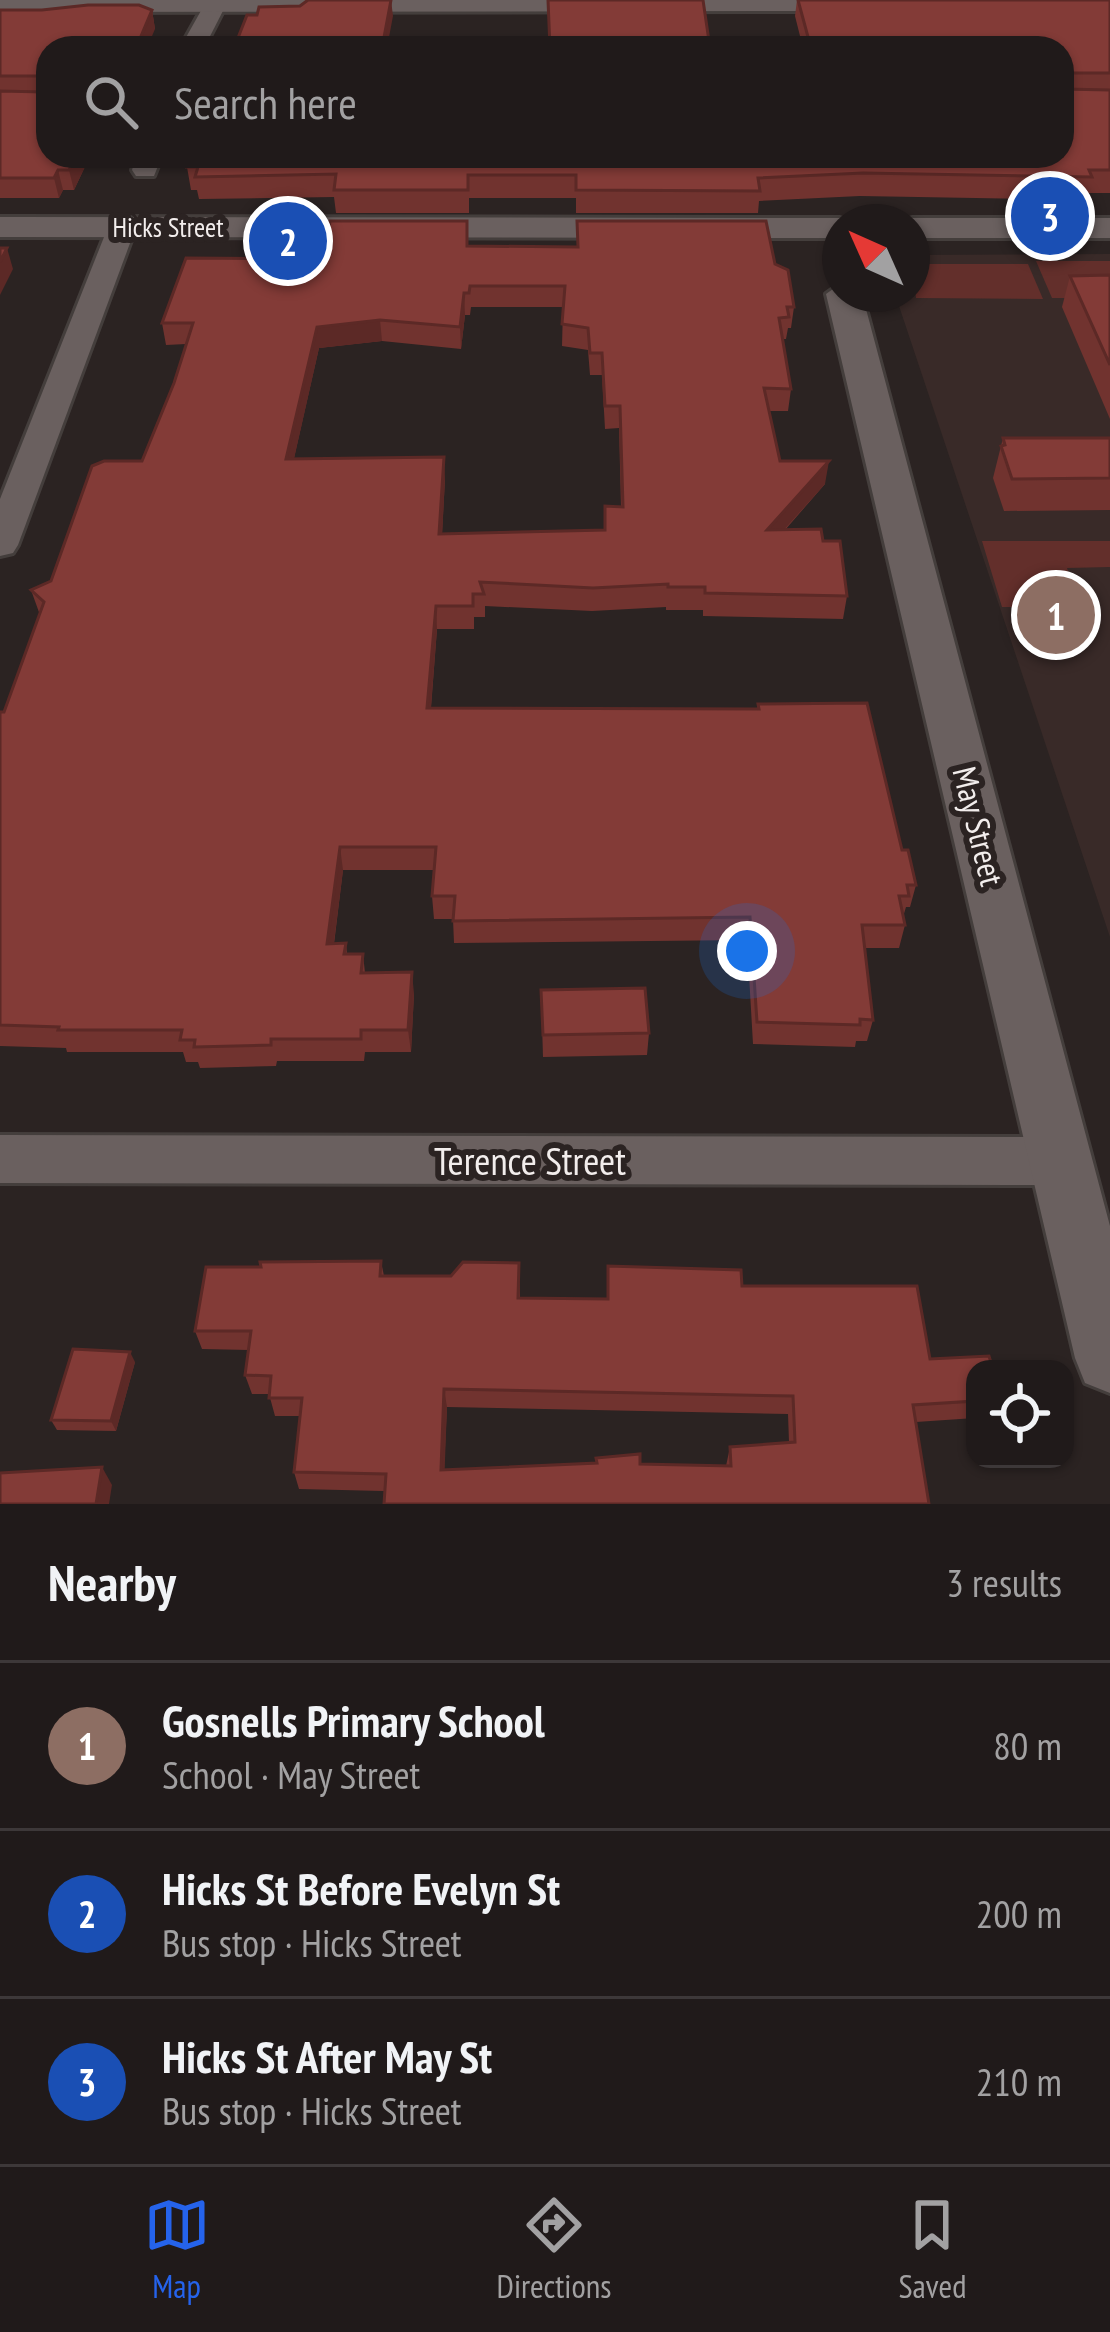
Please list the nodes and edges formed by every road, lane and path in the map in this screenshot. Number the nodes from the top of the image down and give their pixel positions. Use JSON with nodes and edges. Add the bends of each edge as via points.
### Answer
{"nodes":[{"id":1,"x":216,"y":3,"type":"junction"},
{"id":2,"x":0,"y":4,"type":"edge"},
{"id":3,"x":887,"y":4,"type":"edge"},
{"id":4,"x":198,"y":36,"type":"edge"},
{"id":5,"x":0,"y":227,"type":"edge"},
{"id":6,"x":122,"y":227,"type":"junction"},
{"id":7,"x":802,"y":227,"type":"junction"},
{"id":8,"x":930,"y":227,"type":"edge"},
{"id":9,"x":822,"y":228,"type":"edge"},
{"id":10,"x":1110,"y":228,"type":"edge"},
{"id":11,"x":822,"y":268,"type":"edge"},
{"id":12,"x":849,"y":312,"type":"edge"},
{"id":13,"x":0,"y":545,"type":"edge"},
{"id":14,"x":0,"y":1159,"type":"edge"},
{"id":15,"x":1061,"y":1161,"type":"junction"},
{"id":16,"x":1110,"y":1358,"type":"edge"}],
"edges":[{"from":1,"to":2,"type":"street"},
{"from":1,"to":3,"type":"street"},
{"from":1,"to":4,"type":"street"},
{"from":5,"to":6,"type":"street","name":"Hicks Street"},
{"from":6,"to":7,"type":"street","name":"Hicks Street"},
{"from":6,"to":13,"type":"street"},
{"from":7,"to":9,"type":"street","name":"Hicks Street"},
{"from":7,"to":11,"type":"street"},
{"from":8,"to":10,"type":"street"},
{"from":12,"to":15,"type":"street","name":"May Street"},
{"from":14,"to":15,"type":"street","name":"Terence Street"},
{"from":15,"to":16,"type":"street","name":"May Street"}]}
